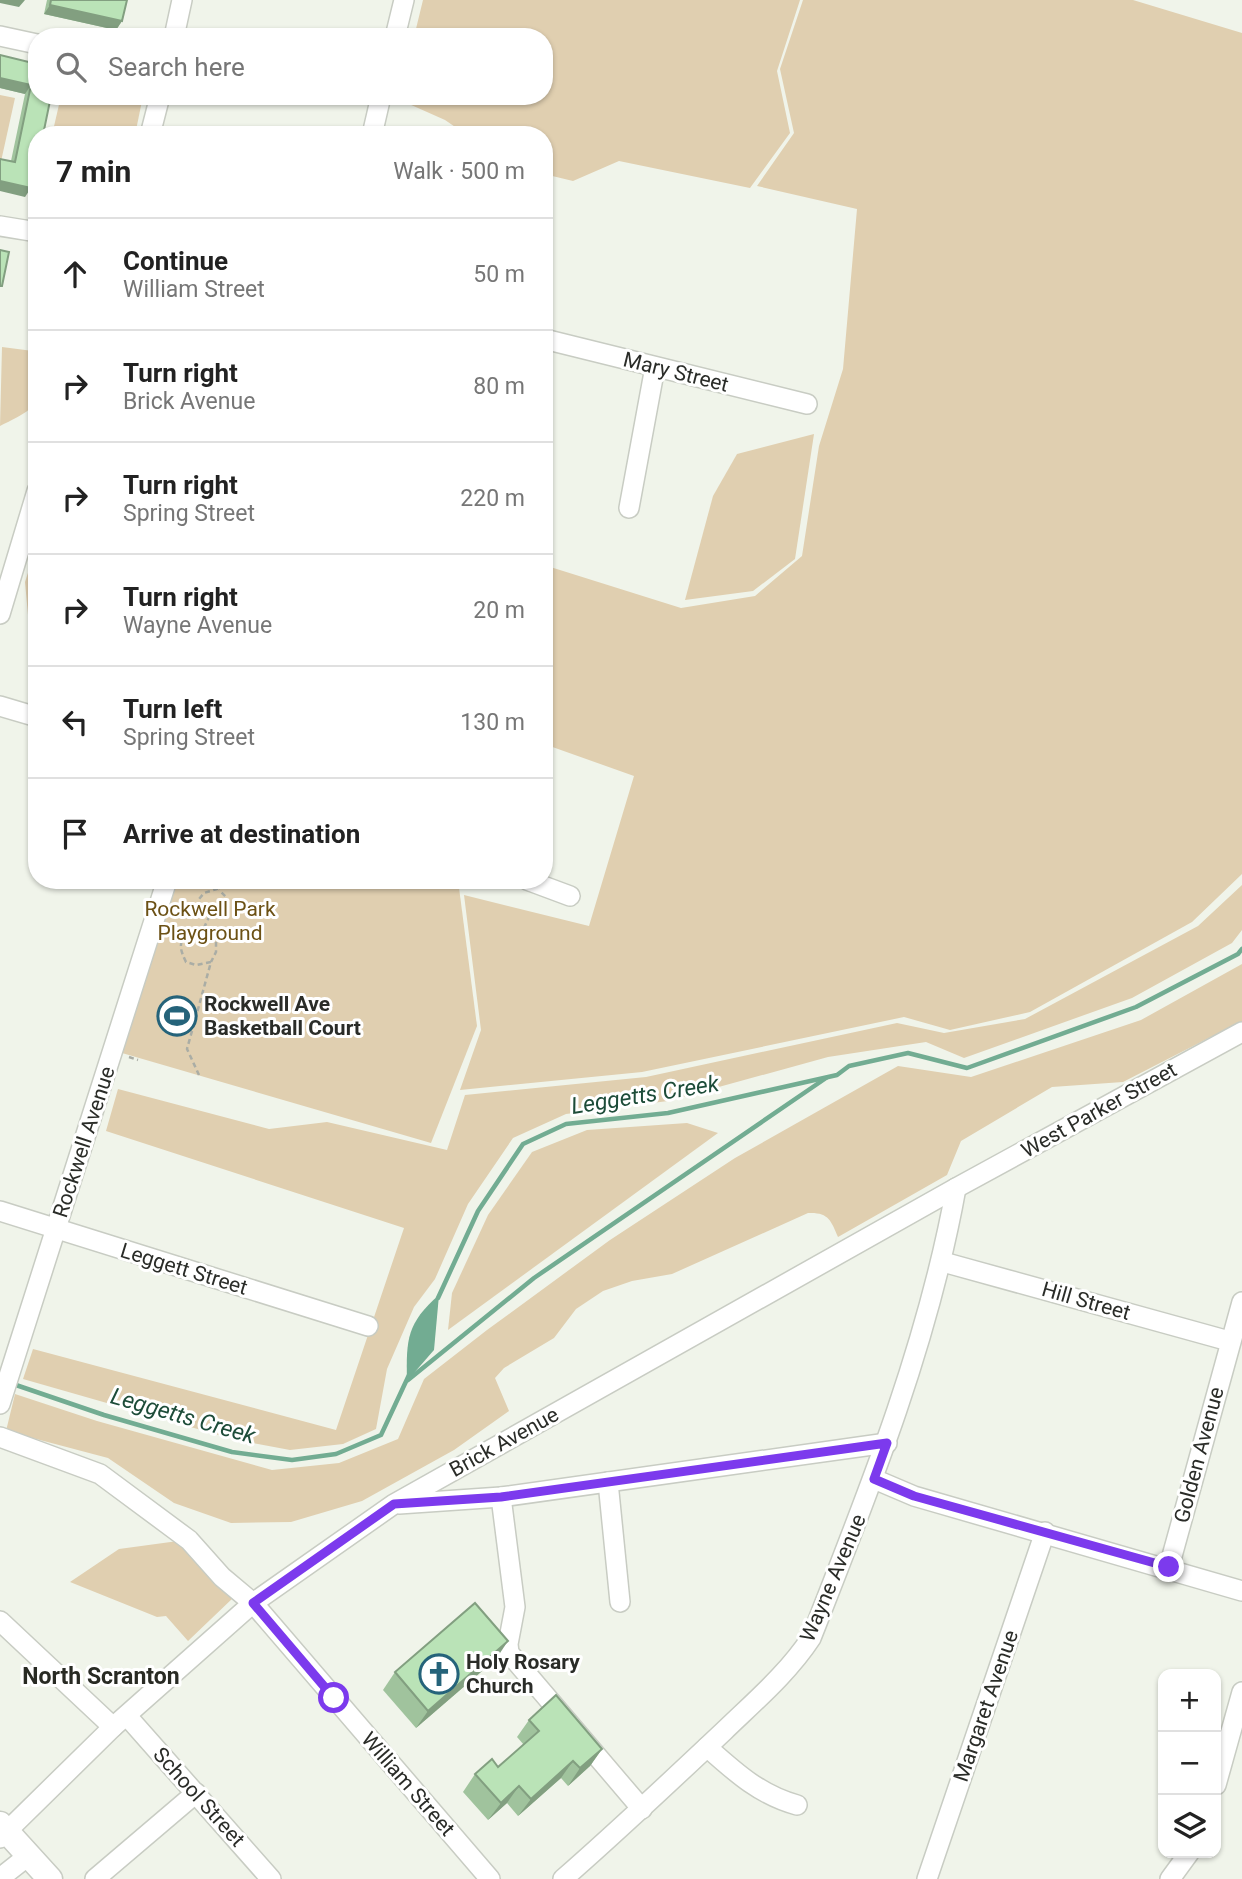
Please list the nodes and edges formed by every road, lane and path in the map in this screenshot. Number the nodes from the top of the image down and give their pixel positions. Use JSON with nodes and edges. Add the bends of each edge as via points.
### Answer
{"nodes":[{"id":1,"x":182,"y":0,"type":"edge"},
{"id":2,"x":404,"y":0,"type":"edge"},
{"id":3,"x":176,"y":28,"type":"edge"},
{"id":4,"x":397,"y":28,"type":"edge"},
{"id":5,"x":0,"y":36,"type":"edge"},
{"id":6,"x":28,"y":42,"type":"edge"},
{"id":7,"x":158,"y":105,"type":"edge"},
{"id":8,"x":379,"y":105,"type":"edge"},
{"id":9,"x":152,"y":126,"type":"edge"},
{"id":10,"x":374,"y":126,"type":"edge"},
{"id":11,"x":0,"y":226,"type":"edge"},
{"id":12,"x":28,"y":231,"type":"edge"},
{"id":13,"x":553,"y":341,"type":"edge"},
{"id":14,"x":655,"y":367,"type":"junction"},
{"id":15,"x":807,"y":404,"type":"dead end"},
{"id":16,"x":629,"y":508,"type":"dead end"},
{"id":17,"x":28,"y":521,"type":"edge"},
{"id":18,"x":0,"y":614,"type":"edge"},
{"id":19,"x":0,"y":706,"type":"edge"},
{"id":20,"x":28,"y":714,"type":"edge"},
{"id":21,"x":164,"y":889,"type":"edge"},
{"id":22,"x":218,"y":889,"type":"joint"},
{"id":23,"x":551,"y":889,"type":"edge"},
{"id":24,"x":570,"y":896,"type":"dead end"},
{"id":25,"x":209,"y":917,"type":"junction"},
{"id":26,"x":204,"y":930,"type":"junction"},
{"id":27,"x":211,"y":962,"type":"junction"},
{"id":28,"x":1242,"y":1032,"type":"edge"},
{"id":29,"x":199,"y":1075,"type":"dead end"},
{"id":30,"x":956,"y":1188,"type":"junction"},
{"id":31,"x":0,"y":1210,"type":"edge"},
{"id":32,"x":56,"y":1229,"type":"junction"},
{"id":33,"x":943,"y":1262,"type":"junction"},
{"id":34,"x":1242,"y":1302,"type":"edge"},
{"id":35,"x":368,"y":1326,"type":"dead end"},
{"id":36,"x":1229,"y":1341,"type":"junction"},
{"id":37,"x":0,"y":1404,"type":"edge"},
{"id":38,"x":0,"y":1437,"type":"edge"},
{"id":39,"x":887,"y":1443,"type":"junction"},
{"id":40,"x":874,"y":1479,"type":"junction"},
{"id":41,"x":608,"y":1482,"type":"junction"},
{"id":42,"x":501,"y":1497,"type":"junction"},
{"id":43,"x":394,"y":1504,"type":"junction"},
{"id":44,"x":1045,"y":1532,"type":"junction"},
{"id":45,"x":1169,"y":1567,"type":"junction"},
{"id":46,"x":1242,"y":1591,"type":"edge"},
{"id":47,"x":620,"y":1602,"type":"dead end"},
{"id":48,"x":253,"y":1603,"type":"junction"},
{"id":49,"x":0,"y":1621,"type":"edge"},
{"id":50,"x":1242,"y":1692,"type":"edge"},
{"id":51,"x":120,"y":1721,"type":"junction"},
{"id":52,"x":707,"y":1746,"type":"junction"},
{"id":53,"x":1221,"y":1767,"type":"edge"},
{"id":54,"x":196,"y":1793,"type":"junction"},
{"id":55,"x":797,"y":1805,"type":"dead end"},
{"id":56,"x":642,"y":1809,"type":"junction"},
{"id":57,"x":2,"y":1831,"type":"edge"},
{"id":58,"x":28,"y":1856,"type":"junction"},
{"id":59,"x":1185,"y":1858,"type":"edge"},
{"id":60,"x":0,"y":1878,"type":"edge"},
{"id":61,"x":50,"y":1879,"type":"edge"},
{"id":62,"x":95,"y":1879,"type":"edge"},
{"id":63,"x":271,"y":1879,"type":"edge"},
{"id":64,"x":490,"y":1879,"type":"edge"},
{"id":65,"x":563,"y":1879,"type":"edge"},
{"id":66,"x":927,"y":1879,"type":"edge"},
{"id":67,"x":1170,"y":1879,"type":"edge"}],
"edges":[{"from":1,"to":3,"type":"street"},
{"from":2,"to":4,"type":"street"},
{"from":5,"to":6,"type":"street"},
{"from":7,"to":9,"type":"street"},
{"from":8,"to":10,"type":"street"},
{"from":11,"to":12,"type":"street"},
{"from":13,"to":14,"type":"street","name":"Mary Street"},
{"from":14,"to":15,"type":"street","name":"Mary Street"},
{"from":14,"to":16,"type":"street"},
{"from":17,"to":18,"type":"street"},
{"from":19,"to":20,"type":"street"},
{"from":21,"to":32,"type":"street","name":"Rockwell Avenue"},
{"from":22,"to":25,"type":"path","via":[[226,897],[226,908],[220,916]]},
{"from":22,"to":25,"type":"path","via":[[199,899]]},
{"from":23,"to":24,"type":"street"},
{"from":25,"to":26,"type":"path"},
{"from":26,"to":27,"type":"path","via":[[216,941]]},
{"from":26,"to":27,"type":"path","via":[[187,932],[180,949],[186,962]]},
{"from":27,"to":29,"type":"path","via":[[187,1049]]},
{"from":28,"to":30,"type":"street","name":"West Parker Street"},
{"from":30,"to":33,"type":"street","name":"Wayne Avenue"},
{"from":30,"to":43,"type":"street","name":"Brick Avenue"},
{"from":31,"to":32,"type":"street","name":"Leggett Street"},
{"from":32,"to":35,"type":"street","name":"Leggett Street"},
{"from":32,"to":37,"type":"street","name":"Rockwell Avenue"},
{"from":33,"to":36,"type":"street","name":"Hill Street"},
{"from":33,"to":39,"type":"street","name":"Wayne Avenue"},
{"from":34,"to":36,"type":"street","name":"Golden Avenue"},
{"from":36,"to":45,"type":"street","name":"Golden Avenue"},
{"from":38,"to":48,"type":"street","name":"William Street","via":[[100,1474],[189,1540]]},
{"from":39,"to":40,"type":"street","name":"Wayne Avenue"},
{"from":39,"to":41,"type":"street"},
{"from":40,"to":44,"type":"street","via":[[914,1496]]},
{"from":40,"to":52,"type":"street","name":"Wayne Avenue","via":[[811,1638],[798,1658]]},
{"from":41,"to":42,"type":"street"},
{"from":41,"to":47,"type":"street"},
{"from":42,"to":43,"type":"street"},
{"from":42,"to":56,"type":"street","via":[[515,1607],[509,1653]]},
{"from":43,"to":48,"type":"street","name":"Brick Avenue"},
{"from":44,"to":45,"type":"street"},
{"from":44,"to":66,"type":"street","name":"Margaret Avenue"},
{"from":45,"to":46,"type":"street"},
{"from":48,"to":51,"type":"street","name":"Brick Avenue"},
{"from":48,"to":64,"type":"street","name":"William Street"},
{"from":49,"to":51,"type":"street","name":"School Street"},
{"from":50,"to":53,"type":"street"},
{"from":51,"to":54,"type":"street","name":"School Street"},
{"from":51,"to":57,"type":"street","name":"Brick Avenue"},
{"from":52,"to":55,"type":"street","via":[[749,1783],[773,1798]]},
{"from":52,"to":56,"type":"street","name":"Wayne Avenue"},
{"from":54,"to":62,"type":"street"},
{"from":54,"to":63,"type":"street","name":"School Street"},
{"from":56,"to":65,"type":"street","name":"Wayne Avenue"},
{"from":57,"to":58,"type":"main road"},
{"from":58,"to":60,"type":"street"},
{"from":58,"to":61,"type":"main road"},
{"from":59,"to":67,"type":"street"}]}
